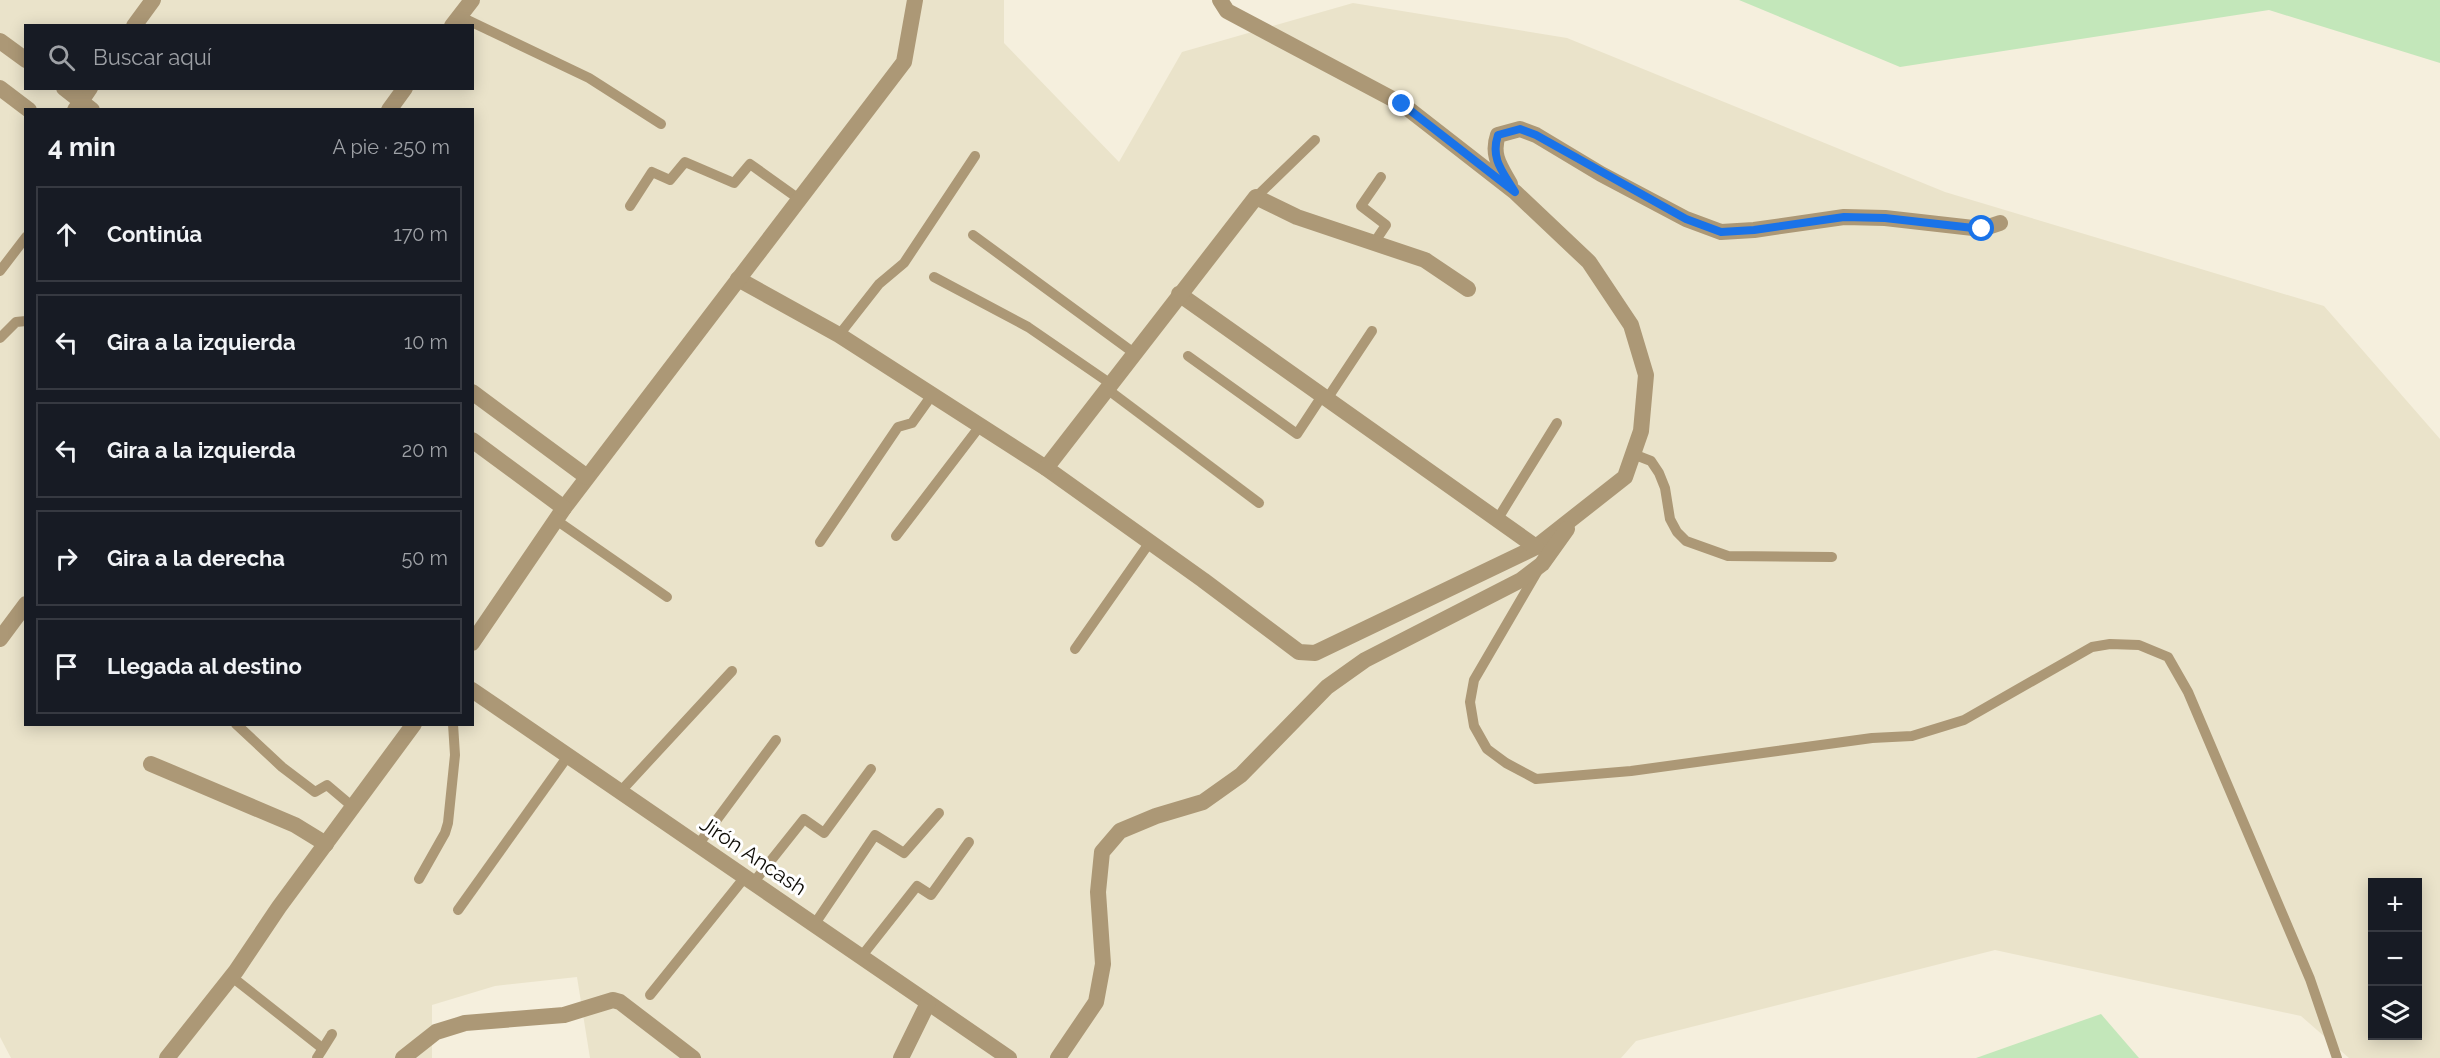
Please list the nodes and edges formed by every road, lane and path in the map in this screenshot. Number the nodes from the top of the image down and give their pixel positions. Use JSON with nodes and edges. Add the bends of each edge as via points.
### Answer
{"nodes":[{"id":1,"x":153,"y":0,"type":"edge"},
{"id":2,"x":472,"y":0,"type":"edge"},
{"id":3,"x":915,"y":0,"type":"edge"},
{"id":4,"x":1220,"y":0,"type":"edge"},
{"id":5,"x":455,"y":21,"type":"edge"},
{"id":6,"x":135,"y":24,"type":"edge"},
{"id":7,"x":474,"y":29,"type":"edge"},
{"id":8,"x":0,"y":40,"type":"edge"},
{"id":9,"x":24,"y":58,"type":"edge"},
{"id":10,"x":0,"y":88,"type":"edge"},
{"id":11,"x":67,"y":90,"type":"edge"},
{"id":12,"x":404,"y":90,"type":"edge"},
{"id":13,"x":84,"y":102,"type":"edge"},
{"id":14,"x":26,"y":108,"type":"edge"},
{"id":15,"x":390,"y":108,"type":"edge"},
{"id":16,"x":661,"y":124,"type":"dead end"},
{"id":17,"x":1315,"y":140,"type":"dead end"},
{"id":18,"x":975,"y":156,"type":"dead end"},
{"id":19,"x":1381,"y":177,"type":"dead end"},
{"id":20,"x":1515,"y":192,"type":"junction"},
{"id":21,"x":1256,"y":197,"type":"junction"},
{"id":22,"x":799,"y":199,"type":"junction"},
{"id":23,"x":630,"y":206,"type":"dead end"},
{"id":24,"x":2000,"y":223,"type":"dead end"},
{"id":25,"x":973,"y":235,"type":"dead end"},
{"id":26,"x":24,"y":240,"type":"edge"},
{"id":27,"x":1374,"y":243,"type":"junction"},
{"id":28,"x":0,"y":271,"type":"edge"},
{"id":29,"x":934,"y":277,"type":"dead end"},
{"id":30,"x":738,"y":279,"type":"junction"},
{"id":31,"x":1468,"y":289,"type":"dead end"},
{"id":32,"x":1179,"y":294,"type":"junction"},
{"id":33,"x":24,"y":321,"type":"edge"},
{"id":34,"x":1372,"y":331,"type":"dead end"},
{"id":35,"x":839,"y":335,"type":"junction"},
{"id":36,"x":0,"y":338,"type":"edge"},
{"id":37,"x":1134,"y":353,"type":"junction"},
{"id":38,"x":1188,"y":356,"type":"dead end"},
{"id":39,"x":1109,"y":386,"type":"junction"},
{"id":40,"x":474,"y":393,"type":"edge"},
{"id":41,"x":932,"y":395,"type":"junction"},
{"id":42,"x":1325,"y":397,"type":"junction"},
{"id":43,"x":1557,"y":423,"type":"dead end"},
{"id":44,"x":980,"y":426,"type":"junction"},
{"id":45,"x":474,"y":442,"type":"edge"},
{"id":46,"x":1633,"y":454,"type":"junction"},
{"id":47,"x":1046,"y":468,"type":"junction"},
{"id":48,"x":587,"y":477,"type":"junction"},
{"id":49,"x":1259,"y":503,"type":"dead end"},
{"id":50,"x":1578,"y":513,"type":"junction"},
{"id":51,"x":560,"y":514,"type":"junction"},
{"id":52,"x":1497,"y":520,"type":"junction"},
{"id":53,"x":896,"y":536,"type":"dead end"},
{"id":54,"x":820,"y":542,"type":"dead end"},
{"id":55,"x":1149,"y":542,"type":"junction"},
{"id":56,"x":1536,"y":547,"type":"junction"},
{"id":57,"x":1832,"y":556,"type":"dead end"},
{"id":58,"x":1542,"y":564,"type":"junction"},
{"id":59,"x":667,"y":597,"type":"dead end"},
{"id":60,"x":24,"y":607,"type":"edge"},
{"id":61,"x":0,"y":639,"type":"edge"},
{"id":62,"x":474,"y":640,"type":"edge"},
{"id":63,"x":1075,"y":649,"type":"dead end"},
{"id":64,"x":732,"y":671,"type":"dead end"},
{"id":65,"x":474,"y":691,"type":"edge"},
{"id":66,"x":238,"y":726,"type":"edge"},
{"id":67,"x":413,"y":726,"type":"edge"},
{"id":68,"x":453,"y":726,"type":"edge"},
{"id":69,"x":776,"y":740,"type":"dead end"},
{"id":70,"x":568,"y":756,"type":"junction"},
{"id":71,"x":151,"y":764,"type":"dead end"},
{"id":72,"x":871,"y":769,"type":"dead end"},
{"id":73,"x":620,"y":792,"type":"junction"},
{"id":74,"x":353,"y":807,"type":"junction"},
{"id":75,"x":939,"y":813,"type":"dead end"},
{"id":76,"x":969,"y":842,"type":"dead end"},
{"id":77,"x":326,"y":844,"type":"junction"},
{"id":78,"x":698,"y":845,"type":"junction"},
{"id":79,"x":419,"y":879,"type":"dead end"},
{"id":80,"x":749,"y":880,"type":"junction"},
{"id":81,"x":458,"y":910,"type":"dead end"},
{"id":82,"x":814,"y":925,"type":"junction"},
{"id":83,"x":861,"y":957,"type":"junction"},
{"id":84,"x":232,"y":977,"type":"junction"},
{"id":85,"x":650,"y":995,"type":"dead end"},
{"id":86,"x":928,"y":1003,"type":"junction"},
{"id":87,"x":332,"y":1034,"type":"dead end"},
{"id":88,"x":319,"y":1053,"type":"edge"},
{"id":89,"x":167,"y":1058,"type":"edge"},
{"id":90,"x":403,"y":1058,"type":"edge"},
{"id":91,"x":693,"y":1058,"type":"edge"},
{"id":92,"x":902,"y":1058,"type":"edge"},
{"id":93,"x":1009,"y":1058,"type":"edge"},
{"id":94,"x":1058,"y":1058,"type":"edge"},
{"id":95,"x":2337,"y":1058,"type":"edge"}],
"edges":[{"from":1,"to":6,"type":"street"},
{"from":2,"to":5,"type":"street"},
{"from":3,"to":22,"type":"street","via":[[904,62]]},
{"from":4,"to":20,"type":"street","via":[[1227,11],[1402,104]]},
{"from":7,"to":16,"type":"lane","via":[[582,75]]},
{"from":8,"to":9,"type":"street"},
{"from":10,"to":14,"type":"street"},
{"from":11,"to":13,"type":"street"},
{"from":12,"to":15,"type":"street"},
{"from":17,"to":21,"type":"lane"},
{"from":18,"to":35,"type":"lane","via":[[904,263],[879,284]]},
{"from":19,"to":27,"type":"lane","via":[[1361,206],[1386,225]]},
{"from":20,"to":24,"type":"street","via":[[1497,161],[1494,147],[1498,135],[1520,129],[1686,219],[1721,232],[1844,217],[1982,229]]},
{"from":20,"to":46,"type":"street","via":[[1589,262],[1631,325],[1646,375],[1641,431]]},
{"from":21,"to":27,"type":"street","via":[[1297,217]]},
{"from":21,"to":32,"type":"street"},
{"from":22,"to":23,"type":"lane","via":[[750,164],[734,183],[685,162],[670,180],[652,172]]},
{"from":22,"to":30,"type":"street"},
{"from":25,"to":37,"type":"lane"},
{"from":26,"to":28,"type":"lane"},
{"from":27,"to":31,"type":"street","via":[[1425,260]]},
{"from":29,"to":39,"type":"lane","via":[[1028,327]]},
{"from":30,"to":35,"type":"street"},
{"from":30,"to":48,"type":"street"},
{"from":32,"to":37,"type":"street"},
{"from":32,"to":42,"type":"street"},
{"from":33,"to":36,"type":"lane","via":[[16,322]]},
{"from":34,"to":42,"type":"lane"},
{"from":35,"to":41,"type":"street"},
{"from":37,"to":39,"type":"street"},
{"from":38,"to":42,"type":"lane","via":[[1297,434]]},
{"from":39,"to":47,"type":"street"},
{"from":39,"to":49,"type":"lane"},
{"from":40,"to":48,"type":"street"},
{"from":41,"to":44,"type":"street"},
{"from":41,"to":54,"type":"lane","via":[[912,423],[898,427]]},
{"from":42,"to":52,"type":"street"},
{"from":43,"to":52,"type":"lane"},
{"from":44,"to":47,"type":"street"},
{"from":44,"to":53,"type":"lane"},
{"from":45,"to":51,"type":"street"},
{"from":46,"to":50,"type":"street","via":[[1625,477]]},
{"from":46,"to":57,"type":"lane","via":[[1651,462],[1659,473],[1670,519],[1686,541],[1728,556]]},
{"from":47,"to":55,"type":"street"},
{"from":48,"to":51,"type":"street"},
{"from":50,"to":56,"type":"street"},
{"from":50,"to":58,"type":"street"},
{"from":51,"to":59,"type":"lane"},
{"from":51,"to":62,"type":"street"},
{"from":52,"to":56,"type":"street"},
{"from":55,"to":56,"type":"street","via":[[1299,652],[1315,653]]},
{"from":55,"to":63,"type":"lane"},
{"from":58,"to":94,"type":"street","via":[[1521,580],[1365,660],[1328,687],[1241,775],[1203,802],[1120,831],[1102,852],[1098,892],[1103,964],[1096,1002]]},
{"from":58,"to":95,"type":"lane","via":[[1474,680],[1470,702],[1474,726],[1487,749],[1506,764],[1536,778],[1631,771],[1912,736],[1964,720],[2092,647],[2139,645],[2168,657],[2188,692],[2305,968]]},
{"from":60,"to":61,"type":"street"},
{"from":64,"to":73,"type":"lane"},
{"from":65,"to":70,"type":"street","name":"Jirón Ancash"},
{"from":66,"to":74,"type":"lane","via":[[315,792],[327,785]]},
{"from":67,"to":74,"type":"street"},
{"from":68,"to":79,"type":"lane","via":[[455,755],[448,823]]},
{"from":69,"to":78,"type":"lane"},
{"from":70,"to":73,"type":"street","name":"Jirón Ancash"},
{"from":70,"to":81,"type":"lane"},
{"from":71,"to":77,"type":"street","via":[[295,825]]},
{"from":72,"to":80,"type":"lane","via":[[824,833],[804,819]]},
{"from":73,"to":78,"type":"street","name":"Jirón Ancash"},
{"from":74,"to":77,"type":"street"},
{"from":75,"to":82,"type":"lane","via":[[904,853],[875,835]]},
{"from":76,"to":83,"type":"lane","via":[[931,895],[917,886]]},
{"from":77,"to":84,"type":"street"},
{"from":78,"to":80,"type":"street","name":"Jirón Ancash"},
{"from":80,"to":82,"type":"street","name":"Jirón Ancash"},
{"from":80,"to":85,"type":"lane"},
{"from":82,"to":83,"type":"street","name":"Jirón Ancash"},
{"from":83,"to":86,"type":"street","name":"Jirón Ancash"},
{"from":84,"to":88,"type":"lane"},
{"from":84,"to":89,"type":"street"},
{"from":86,"to":92,"type":"street"},
{"from":86,"to":93,"type":"street","name":"Jirón Ancash"},
{"from":87,"to":88,"type":"lane"},
{"from":90,"to":91,"type":"street","via":[[436,1032],[465,1023],[564,1015],[613,1000]]}]}
